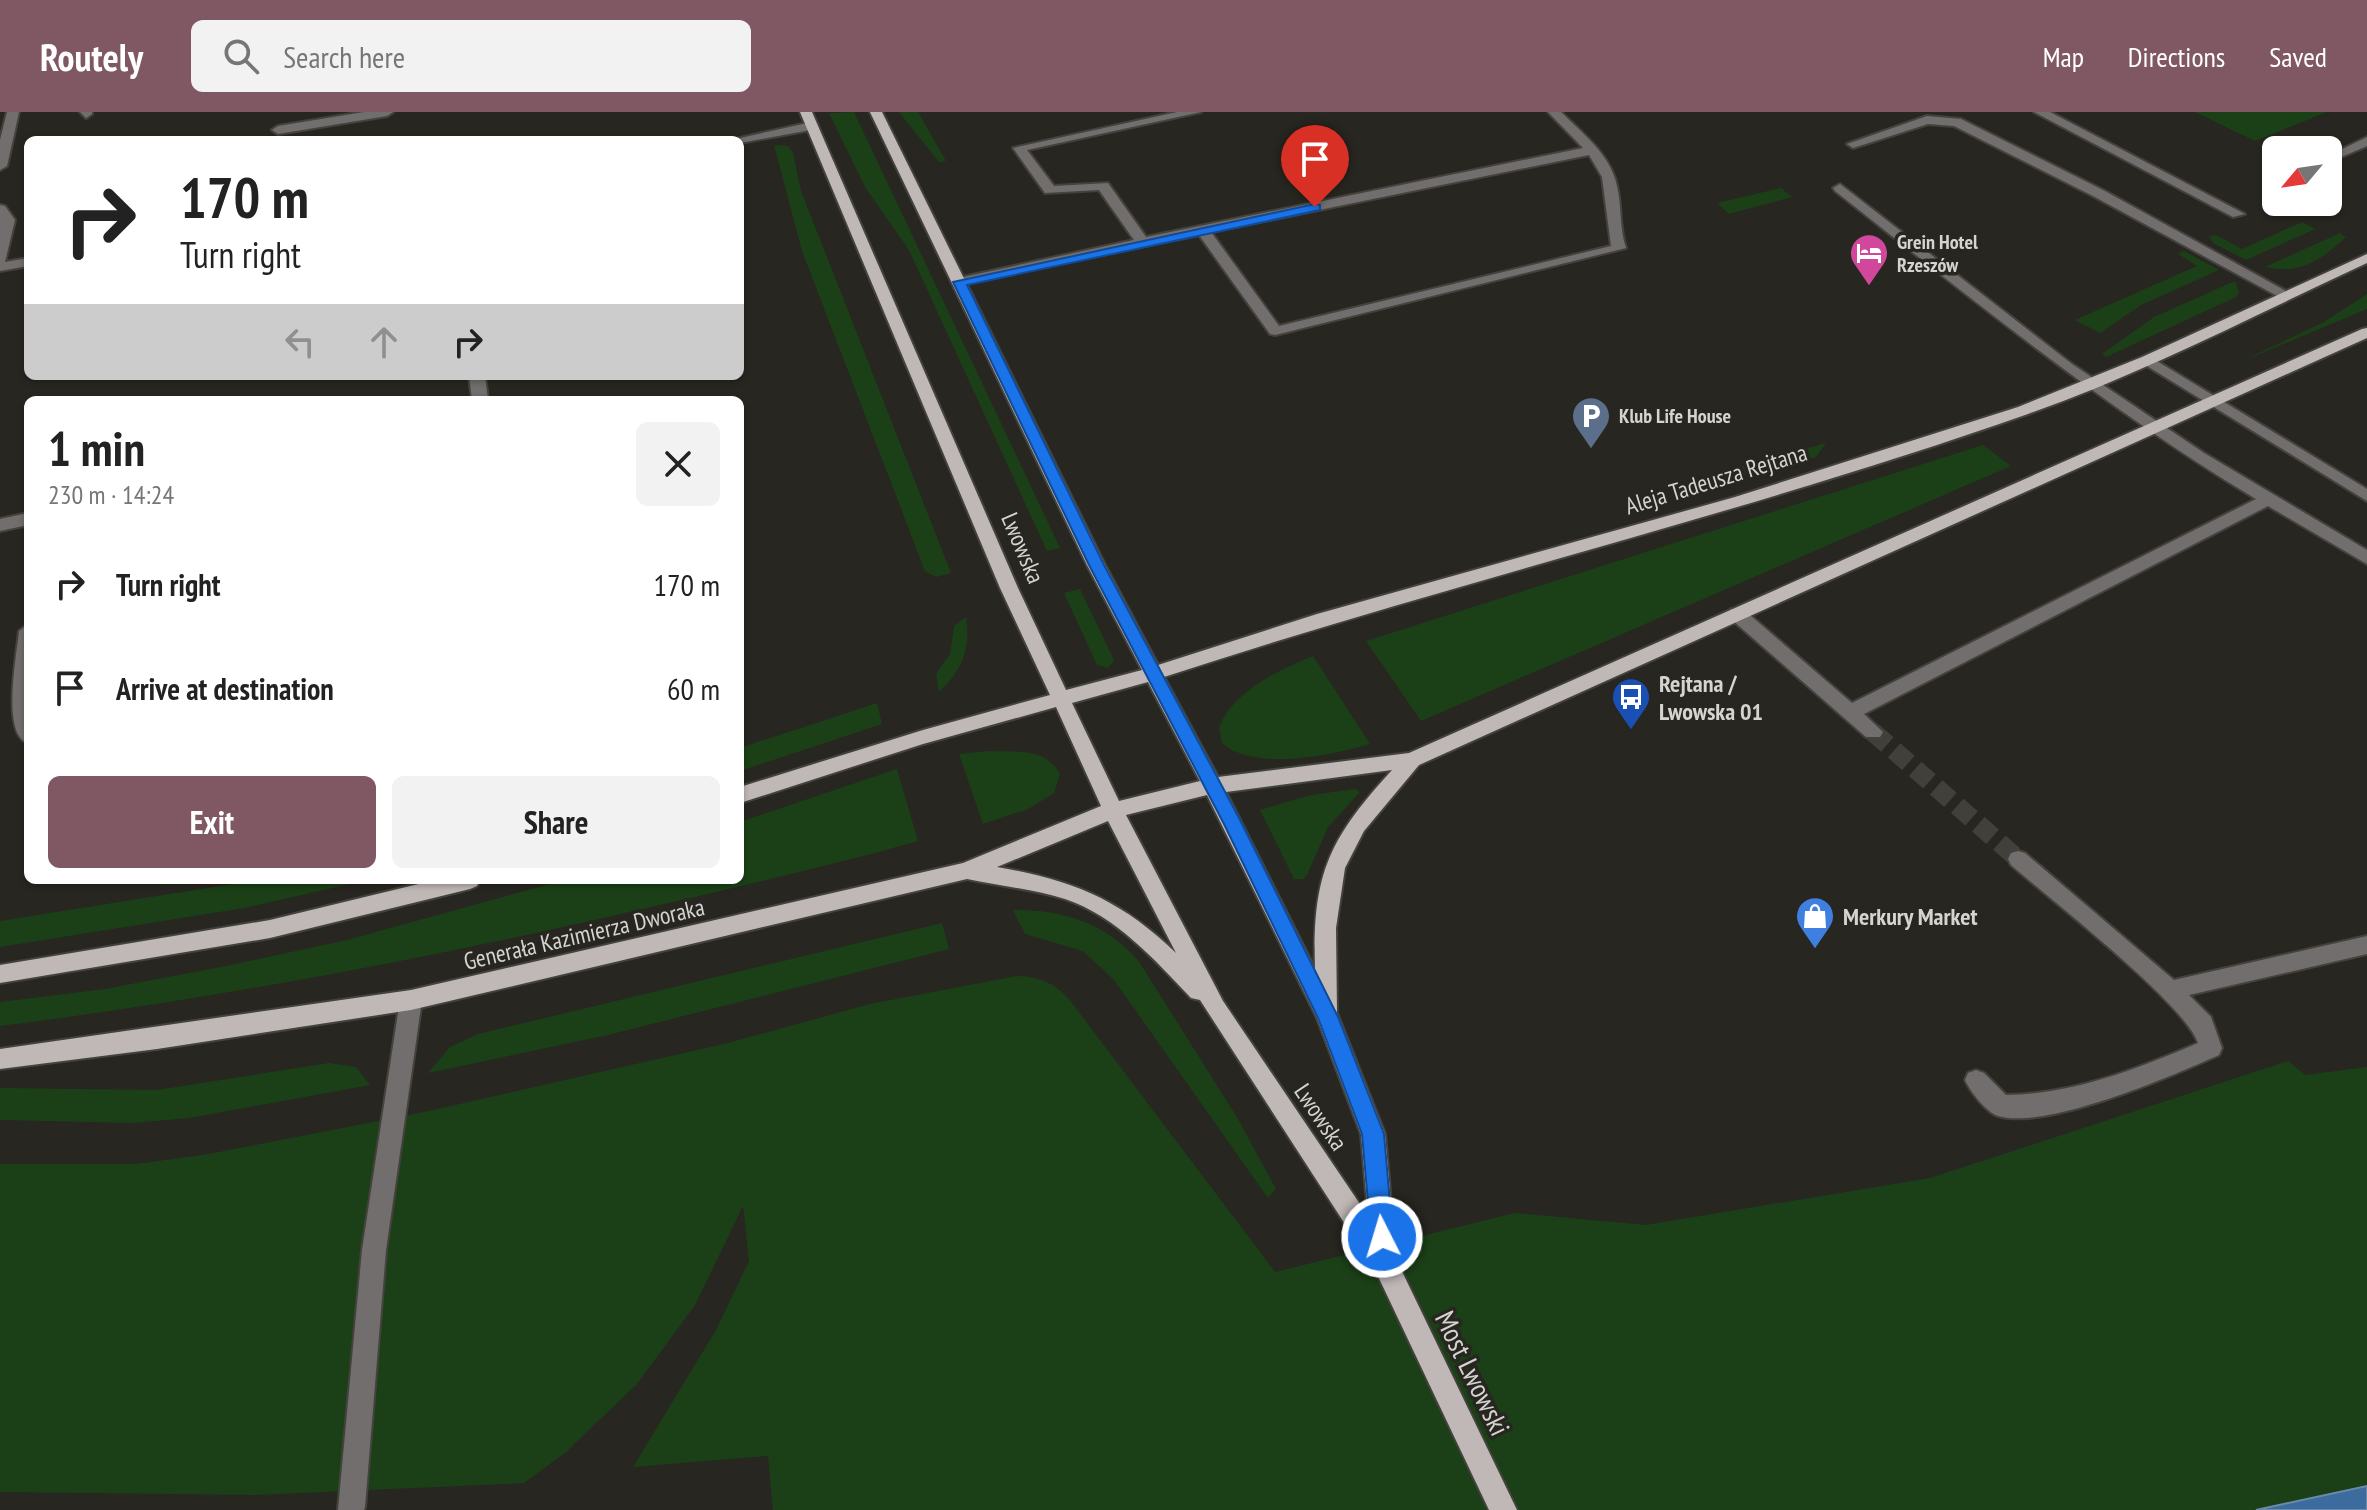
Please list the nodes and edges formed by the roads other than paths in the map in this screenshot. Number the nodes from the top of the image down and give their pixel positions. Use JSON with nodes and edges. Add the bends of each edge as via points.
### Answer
{"nodes":[{"id":1,"x":13,"y":112,"type":"edge"},
{"id":2,"x":277,"y":112,"type":"edge"},
{"id":3,"x":387,"y":112,"type":"edge"},
{"id":4,"x":876,"y":112,"type":"edge"},
{"id":5,"x":1195,"y":112,"type":"edge"},
{"id":6,"x":1554,"y":112,"type":"edge"},
{"id":7,"x":2040,"y":112,"type":"edge"},
{"id":8,"x":349,"y":115,"type":"edge"},
{"id":9,"x":809,"y":119,"type":"edge"},
{"id":10,"x":278,"y":135,"type":"edge"},
{"id":11,"x":744,"y":138,"type":"edge"},
{"id":12,"x":2367,"y":141,"type":"edge"},
{"id":13,"x":1853,"y":144,"type":"dead end"},
{"id":14,"x":1592,"y":150,"type":"junction"},
{"id":15,"x":2342,"y":152,"type":"edge"},
{"id":16,"x":0,"y":166,"type":"edge"},
{"id":17,"x":1840,"y":188,"type":"dead end"},
{"id":18,"x":0,"y":209,"type":"edge"},
{"id":19,"x":2238,"y":214,"type":"dead end"},
{"id":20,"x":1203,"y":231,"type":"junction"},
{"id":21,"x":1143,"y":243,"type":"junction"},
{"id":22,"x":2367,"y":258,"type":"edge"},
{"id":23,"x":0,"y":259,"type":"edge"},
{"id":24,"x":24,"y":263,"type":"edge"},
{"id":25,"x":0,"y":267,"type":"edge"},
{"id":26,"x":959,"y":282,"type":"junction"},
{"id":27,"x":2288,"y":296,"type":"junction"},
{"id":28,"x":2367,"y":332,"type":"edge"},
{"id":29,"x":2147,"y":360,"type":"junction"},
{"id":30,"x":2092,"y":383,"type":"junction"},
{"id":31,"x":2214,"y":402,"type":"junction"},
{"id":32,"x":2154,"y":427,"type":"junction"},
{"id":33,"x":2367,"y":496,"type":"edge"},
{"id":34,"x":2271,"y":498,"type":"junction"},
{"id":35,"x":24,"y":520,"type":"edge"},
{"id":36,"x":0,"y":525,"type":"edge"},
{"id":37,"x":2367,"y":558,"type":"edge"},
{"id":38,"x":1737,"y":614,"type":"junction"},
{"id":39,"x":1151,"y":674,"type":"junction"},
{"id":40,"x":24,"y":677,"type":"edge"},
{"id":41,"x":1061,"y":702,"type":"junction"},
{"id":42,"x":1851,"y":712,"type":"junction"},
{"id":43,"x":24,"y":722,"type":"edge"},
{"id":44,"x":1873,"y":732,"type":"tunnel mouth"},
{"id":45,"x":1412,"y":760,"type":"junction"},
{"id":46,"x":1210,"y":786,"type":"junction"},
{"id":47,"x":744,"y":794,"type":"edge"},
{"id":48,"x":1113,"y":810,"type":"junction"},
{"id":49,"x":2018,"y":859,"type":"tunnel mouth"},
{"id":50,"x":966,"y":871,"type":"junction"},
{"id":51,"x":454,"y":884,"type":"edge"},
{"id":52,"x":2367,"y":945,"type":"edge"},
{"id":53,"x":0,"y":974,"type":"edge"},
{"id":54,"x":2170,"y":990,"type":"junction"},
{"id":55,"x":411,"y":1000,"type":"junction"},
{"id":56,"x":1215,"y":1008,"type":"junction"},
{"id":57,"x":1328,"y":1017,"type":"junction"},
{"id":58,"x":0,"y":1059,"type":"edge"},
{"id":59,"x":1976,"y":1080,"type":"dead end"},
{"id":60,"x":1385,"y":1263,"type":"junction"},
{"id":61,"x":351,"y":1507,"type":"dead end"},
{"id":62,"x":1503,"y":1510,"type":"edge"}],
"edges":[{"from":1,"to":16,"type":"street"},
{"from":2,"to":10,"type":"street"},
{"from":3,"to":8,"type":"street"},
{"from":4,"to":26,"type":"main road","name":"Lwowska"},
{"from":5,"to":21,"type":"street","via":[[1019,148],[1050,190],[1103,186]]},
{"from":6,"to":14,"type":"street"},
{"from":7,"to":19,"type":"street"},
{"from":8,"to":10,"type":"street"},
{"from":9,"to":11,"type":"street"},
{"from":9,"to":41,"type":"main road","name":"Lwowska"},
{"from":12,"to":15,"type":"street"},
{"from":13,"to":27,"type":"street","via":[[1927,120],[1957,122]]},
{"from":14,"to":20,"type":"street"},
{"from":14,"to":20,"type":"street","via":[[1611,181],[1615,202],[1610,229],[1619,248],[1275,331]]},
{"from":17,"to":30,"type":"street"},
{"from":18,"to":23,"type":"street","via":[[8,220]]},
{"from":20,"to":21,"type":"street"},
{"from":21,"to":26,"type":"street"},
{"from":22,"to":27,"type":"main road","name":"Aleja Tadeusza Rejtana"},
{"from":24,"to":25,"type":"street"},
{"from":26,"to":39,"type":"main road","name":"Lwowska"},
{"from":27,"to":29,"type":"main road","name":"Aleja Tadeusza Rejtana"},
{"from":28,"to":31,"type":"main road"},
{"from":29,"to":30,"type":"main road","name":"Aleja Tadeusza Rejtana"},
{"from":29,"to":31,"type":"street"},
{"from":30,"to":32,"type":"street"},
{"from":30,"to":39,"type":"main road","name":"Aleja Tadeusza Rejtana","via":[[1741,501],[1317,620]]},
{"from":31,"to":32,"type":"main road"},
{"from":31,"to":33,"type":"street"},
{"from":32,"to":34,"type":"street"},
{"from":32,"to":38,"type":"main road"},
{"from":34,"to":37,"type":"street"},
{"from":34,"to":42,"type":"street"},
{"from":35,"to":36,"type":"street"},
{"from":38,"to":42,"type":"street"},
{"from":38,"to":45,"type":"main road"},
{"from":39,"to":41,"type":"main road","name":"Aleja Tadeusza Rejtana"},
{"from":39,"to":46,"type":"main road","name":"Lwowska"},
{"from":40,"to":43,"type":"street"},
{"from":41,"to":47,"type":"main road","via":[[923,737]]},
{"from":41,"to":48,"type":"main road","name":"Lwowska"},
{"from":42,"to":44,"type":"street"},
{"from":45,"to":46,"type":"main road"},
{"from":45,"to":57,"type":"main road","via":[[1343,847],[1328,887]]},
{"from":46,"to":48,"type":"main road","name":"Generała Kazimierza Dworaka"},
{"from":46,"to":57,"type":"main road","name":"Lwowska"},
{"from":48,"to":50,"type":"main road","name":"Generała Kazimierza Dworaka"},
{"from":48,"to":56,"type":"main road","name":"Lwowska"},
{"from":49,"to":54,"type":"street"},
{"from":50,"to":55,"type":"main road","name":"Generała Kazimierza Dworaka"},
{"from":50,"to":56,"type":"main road","via":[[1086,898],[1150,941]]},
{"from":51,"to":53,"type":"main road","via":[[270,929]]},
{"from":52,"to":54,"type":"street"},
{"from":54,"to":59,"type":"street","via":[[2203,1024],[2211,1048],[2030,1107],[2001,1106]]},
{"from":55,"to":58,"type":"main road","name":"Generała Kazimierza Dworaka"},
{"from":55,"to":61,"type":"street","via":[[374,1250]]},
{"from":56,"to":60,"type":"main road","name":"Lwowska"},
{"from":57,"to":60,"type":"main road","name":"Lwowska","via":[[1373,1134]]},
{"from":60,"to":62,"type":"main road","name":"Most Lwowski"}]}
